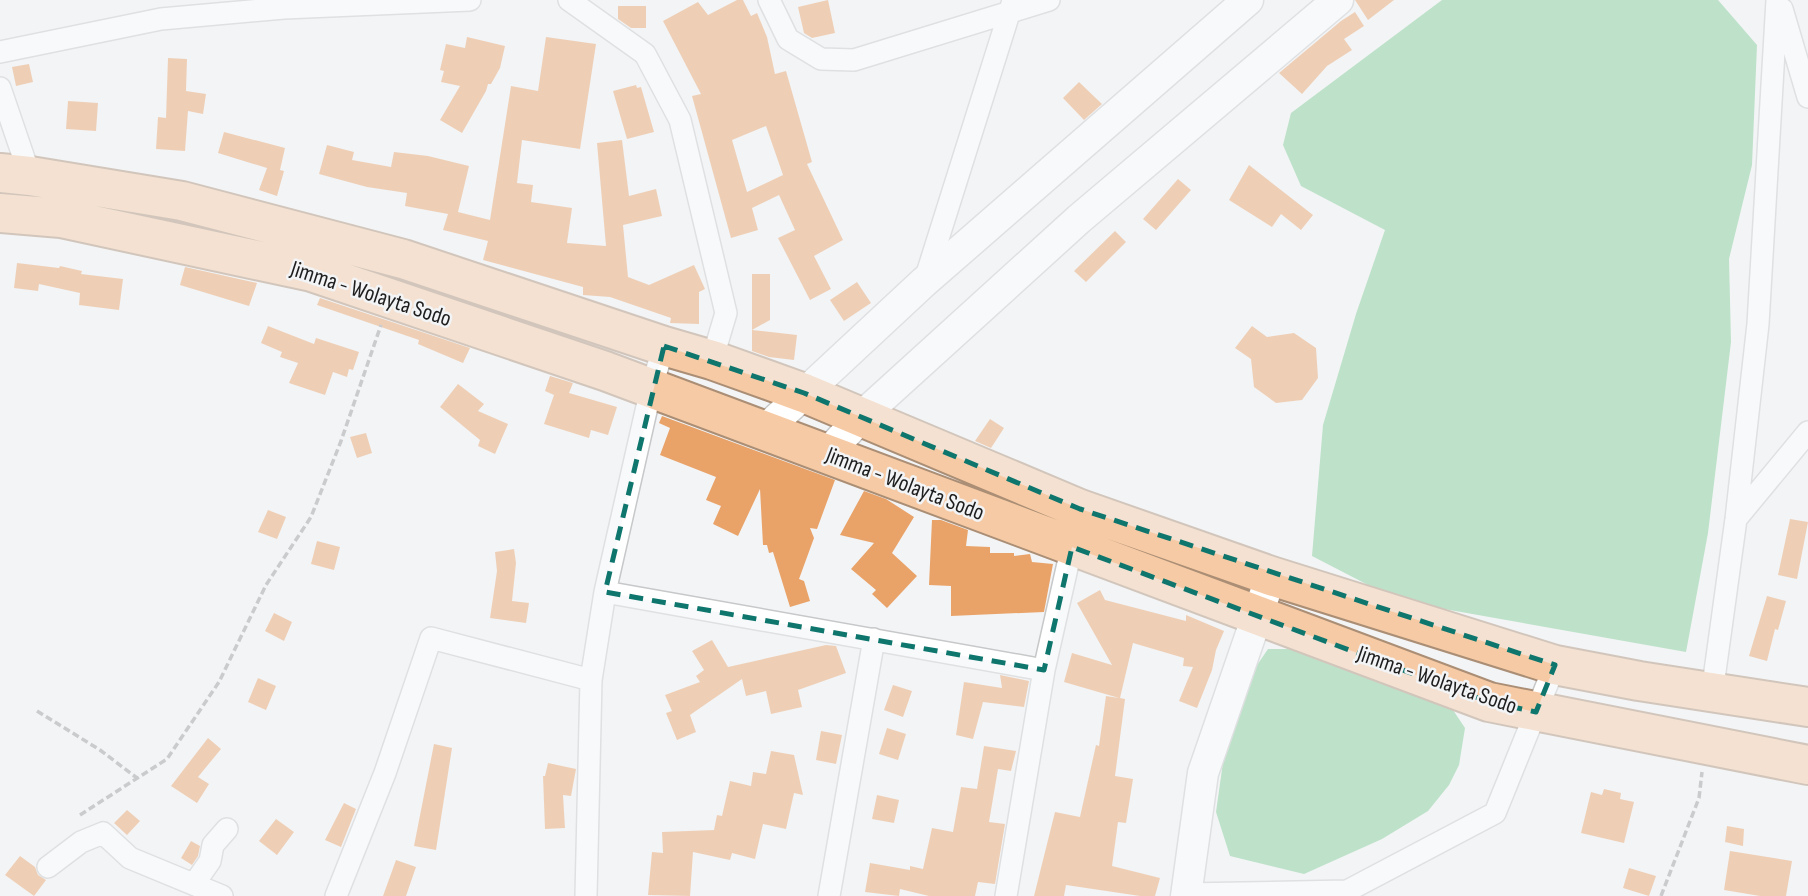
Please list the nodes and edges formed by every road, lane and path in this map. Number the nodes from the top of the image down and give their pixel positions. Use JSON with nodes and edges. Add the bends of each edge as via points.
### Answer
{"nodes":[{"id":1,"x":470,"y":0,"type":"edge"},
{"id":2,"x":569,"y":0,"type":"edge"},
{"id":3,"x":769,"y":0,"type":"edge"},
{"id":4,"x":1049,"y":0,"type":"edge"},
{"id":5,"x":1248,"y":0,"type":"edge"},
{"id":6,"x":1338,"y":0,"type":"edge"},
{"id":7,"x":1779,"y":0,"type":"edge"},
{"id":8,"x":1012,"y":6,"type":"edge"},
{"id":9,"x":0,"y":52,"type":"edge"},
{"id":10,"x":0,"y":88,"type":"edge"},
{"id":11,"x":1808,"y":97,"type":"edge"},
{"id":12,"x":15,"y":174,"type":"edge"},
{"id":13,"x":0,"y":213,"type":"edge"},
{"id":14,"x":924,"y":282,"type":"junction"},
{"id":15,"x":390,"y":298,"type":"junction"},
{"id":16,"x":664,"y":346,"type":"junction"},
{"id":17,"x":712,"y":360,"type":"junction"},
{"id":18,"x":651,"y":388,"type":"junction"},
{"id":19,"x":804,"y":393,"type":"junction"},
{"id":20,"x":862,"y":416,"type":"junction"},
{"id":21,"x":764,"y":431,"type":"junction"},
{"id":22,"x":1808,"y":432,"type":"edge"},
{"id":23,"x":826,"y":455,"type":"junction"},
{"id":24,"x":1798,"y":457,"type":"edge"},
{"id":25,"x":1080,"y":509,"type":"junction"},
{"id":26,"x":1736,"y":519,"type":"junction"},
{"id":27,"x":1072,"y":547,"type":"junction"},
{"id":28,"x":1271,"y":576,"type":"junction"},
{"id":29,"x":605,"y":592,"type":"junction"},
{"id":30,"x":1257,"y":616,"type":"junction"},
{"id":31,"x":874,"y":639,"type":"junction"},
{"id":32,"x":1555,"y":665,"type":"junction"},
{"id":33,"x":1044,"y":670,"type":"junction"},
{"id":34,"x":591,"y":680,"type":"junction"},
{"id":35,"x":1712,"y":693,"type":"junction"},
{"id":36,"x":1808,"y":707,"type":"edge"},
{"id":37,"x":37,"y":711,"type":"dead end"},
{"id":38,"x":1536,"y":712,"type":"junction"},
{"id":39,"x":1705,"y":746,"type":"junction"},
{"id":40,"x":1808,"y":765,"type":"edge"},
{"id":41,"x":137,"y":778,"type":"junction"},
{"id":42,"x":80,"y":814,"type":"dead end"},
{"id":43,"x":227,"y":829,"type":"dead end"},
{"id":44,"x":48,"y":867,"type":"dead end"},
{"id":45,"x":194,"y":884,"type":"junction"},
{"id":46,"x":1186,"y":895,"type":"edge"},
{"id":47,"x":222,"y":896,"type":"edge"},
{"id":48,"x":336,"y":896,"type":"edge"},
{"id":49,"x":586,"y":896,"type":"edge"},
{"id":50,"x":829,"y":896,"type":"edge"},
{"id":51,"x":1006,"y":896,"type":"edge"},
{"id":52,"x":1661,"y":896,"type":"edge"}],
"edges":[{"from":1,"to":9,"type":"street","via":[[161,19]]},
{"from":2,"to":17,"type":"street","via":[[645,54],[680,120],[726,313]]},
{"from":3,"to":8,"type":"street","via":[[788,39],[821,59],[854,60]]},
{"from":4,"to":8,"type":"street"},
{"from":5,"to":14,"type":"main road"},
{"from":6,"to":20,"type":"main road","via":[[1079,219]]},
{"from":7,"to":11,"type":"street"},
{"from":7,"to":26,"type":"street","via":[[1758,324]]},
{"from":8,"to":14,"type":"street"},
{"from":10,"to":12,"type":"street"},
{"from":12,"to":16,"type":"highway","name":"Jimma - Wolayta Sodo","via":[[182,201],[290,228],[403,258]]},
{"from":13,"to":15,"type":"highway","name":"Jimma - Wolayta Sodo","via":[[61,218],[313,272]]},
{"from":14,"to":19,"type":"main road"},
{"from":15,"to":18,"type":"highway","name":"Jimma - Wolayta Sodo"},
{"from":15,"to":41,"type":"path","via":[[310,517],[266,584],[219,682],[167,759]]},
{"from":16,"to":17,"type":"highway","name":"Jimma - Wolayta Sodo"},
{"from":16,"to":18,"type":"street"},
{"from":17,"to":19,"type":"highway","name":"Jimma - Wolayta Sodo"},
{"from":18,"to":21,"type":"highway","name":"Jimma - Wolayta Sodo"},
{"from":18,"to":29,"type":"street"},
{"from":19,"to":20,"type":"highway","name":"Jimma - Wolayta Sodo"},
{"from":19,"to":21,"type":"main road"},
{"from":20,"to":23,"type":"main road"},
{"from":20,"to":25,"type":"highway","name":"Jimma - Wolayta Sodo"},
{"from":21,"to":23,"type":"highway","name":"Jimma - Wolayta Sodo"},
{"from":22,"to":24,"type":"street"},
{"from":23,"to":27,"type":"highway","name":"Jimma - Wolayta Sodo"},
{"from":24,"to":26,"type":"street"},
{"from":25,"to":27,"type":"street"},
{"from":25,"to":28,"type":"highway","name":"Jimma - Wolayta Sodo"},
{"from":26,"to":35,"type":"street"},
{"from":27,"to":30,"type":"highway","name":"Jimma - Wolayta Sodo"},
{"from":27,"to":33,"type":"street"},
{"from":28,"to":30,"type":"main road"},
{"from":28,"to":32,"type":"highway","name":"Jimma - Wolayta Sodo"},
{"from":29,"to":31,"type":"street"},
{"from":29,"to":34,"type":"street"},
{"from":30,"to":38,"type":"highway","name":"Jimma - Wolayta Sodo","via":[[1489,702]]},
{"from":30,"to":46,"type":"main road","via":[[1203,773]]},
{"from":31,"to":33,"type":"street"},
{"from":31,"to":50,"type":"street"},
{"from":32,"to":35,"type":"highway","name":"Jimma - Wolayta Sodo"},
{"from":32,"to":38,"type":"street"},
{"from":33,"to":51,"type":"street"},
{"from":34,"to":48,"type":"street","via":[[431,638]]},
{"from":34,"to":49,"type":"street"},
{"from":35,"to":36,"type":"highway","name":"Jimma - Wolayta Sodo"},
{"from":37,"to":41,"type":"path"},
{"from":38,"to":39,"type":"highway","name":"Jimma - Wolayta Sodo"},
{"from":38,"to":46,"type":"street","via":[[1495,813],[1347,891]]},
{"from":39,"to":40,"type":"highway","name":"Jimma - Wolayta Sodo"},
{"from":39,"to":52,"type":"path","via":[[1699,798]]},
{"from":41,"to":42,"type":"path"},
{"from":43,"to":45,"type":"street","via":[[213,845]]},
{"from":44,"to":45,"type":"street","via":[[81,842],[103,833],[130,858]]},
{"from":45,"to":47,"type":"street"}]}
